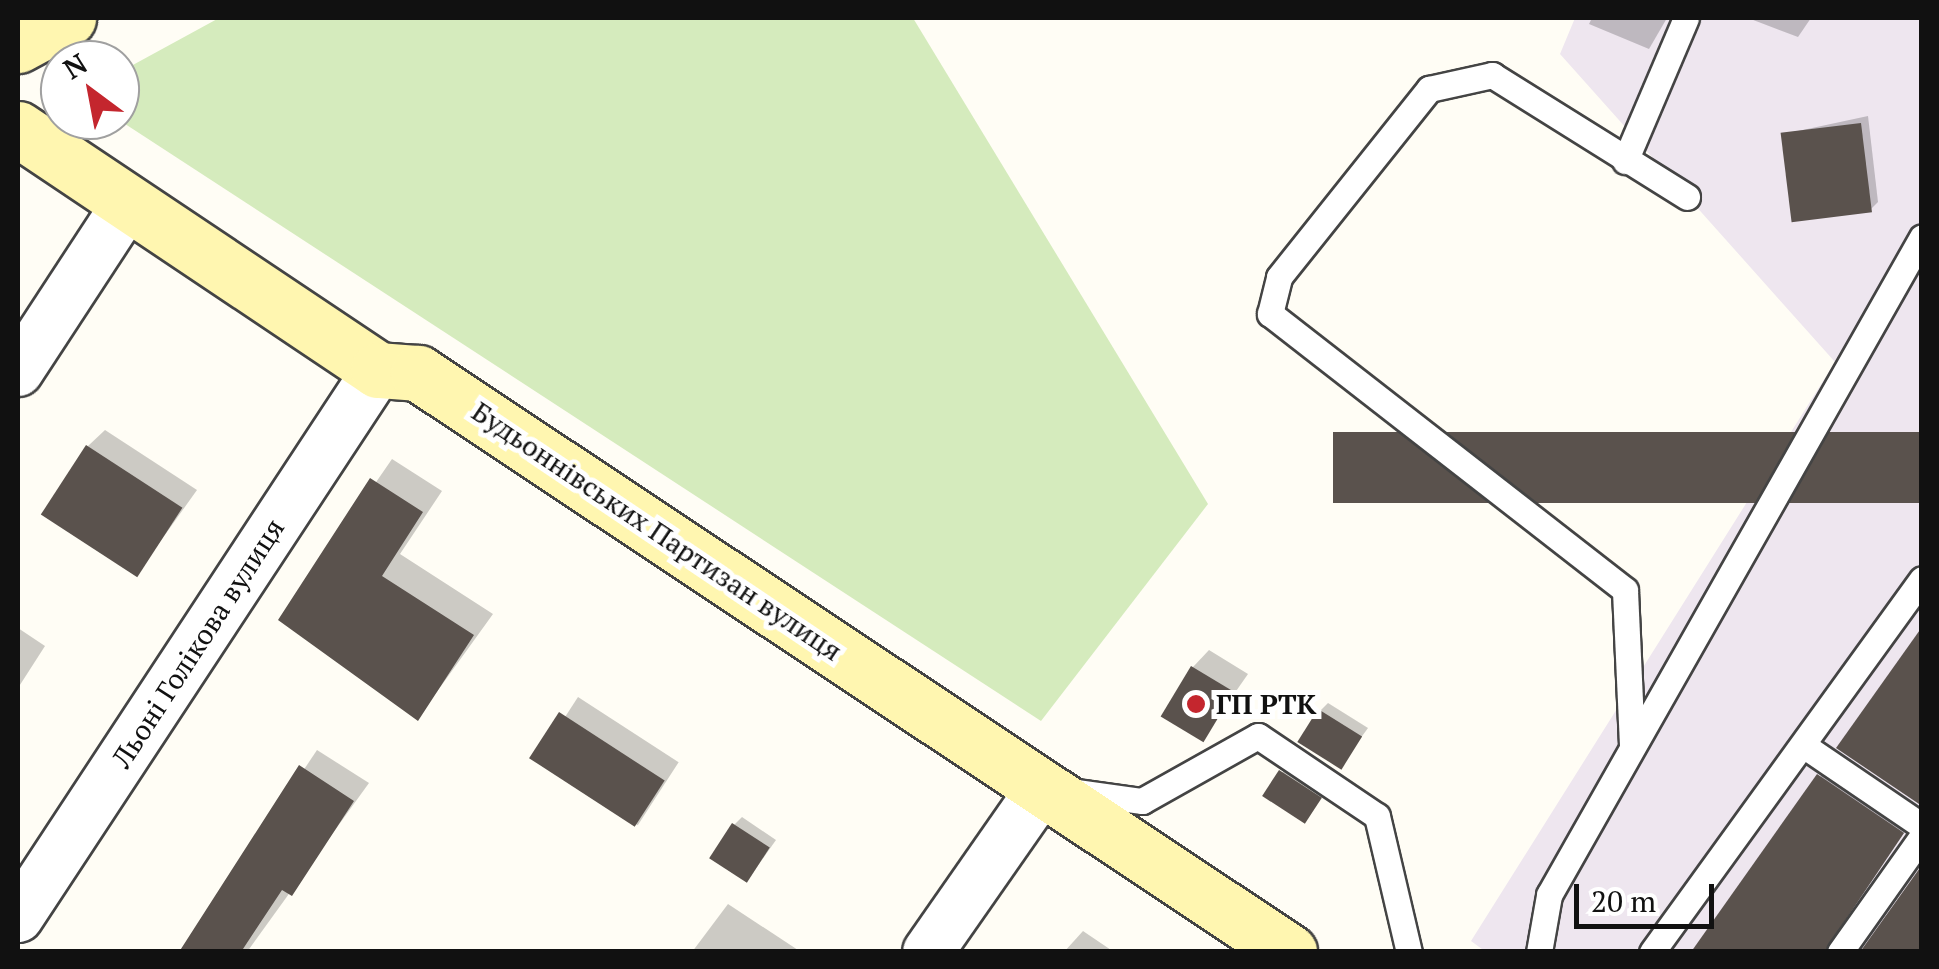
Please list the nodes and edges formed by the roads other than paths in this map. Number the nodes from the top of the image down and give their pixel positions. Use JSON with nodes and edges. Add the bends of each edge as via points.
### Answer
{"nodes":[{"id":1,"x":68,"y":18,"type":"edge"},
{"id":2,"x":1686,"y":18,"type":"edge"},
{"id":3,"x":18,"y":45,"type":"edge"},
{"id":4,"x":18,"y":129,"type":"edge"},
{"id":5,"x":1625,"y":161,"type":"junction"},
{"id":6,"x":1688,"y":196,"type":"dead end"},
{"id":7,"x":128,"y":202,"type":"junction"},
{"id":8,"x":1922,"y":237,"type":"edge"},
{"id":9,"x":378,"y":370,"type":"junction"},
{"id":10,"x":18,"y":371,"type":"edge"},
{"id":11,"x":1922,"y":579,"type":"edge"},
{"id":12,"x":1803,"y":744,"type":"junction"},
{"id":13,"x":1632,"y":745,"type":"junction"},
{"id":14,"x":1043,"y":787,"type":"junction"},
{"id":15,"x":1922,"y":826,"type":"edge"},
{"id":16,"x":1922,"y":836,"type":"edge"},
{"id":17,"x":18,"y":917,"type":"edge"},
{"id":18,"x":928,"y":952,"type":"edge"},
{"id":19,"x":1290,"y":952,"type":"edge"},
{"id":20,"x":1409,"y":952,"type":"edge"},
{"id":21,"x":1539,"y":952,"type":"edge"},
{"id":22,"x":1652,"y":952,"type":"edge"},
{"id":23,"x":1840,"y":952,"type":"edge"}],
"edges":[{"from":1,"to":3,"type":"main road"},
{"from":2,"to":5,"type":"lane"},
{"from":4,"to":7,"type":"main road","name":"Будьоннівських Партизан вулиця"},
{"from":5,"to":6,"type":"lane"},
{"from":5,"to":13,"type":"lane","via":[[1492,75],[1429,89],[1279,277],[1270,314],[1625,590]]},
{"from":7,"to":9,"type":"main road","name":"Будьоннівських Партизан вулиця"},
{"from":7,"to":10,"type":"street"},
{"from":8,"to":13,"type":"lane"},
{"from":9,"to":14,"type":"main road","name":"Будьоннівських Партизан вулиця","via":[[418,373]]},
{"from":9,"to":17,"type":"street","name":"Льоні Голікова вулиця"},
{"from":11,"to":12,"type":"lane"},
{"from":12,"to":15,"type":"lane"},
{"from":12,"to":22,"type":"lane"},
{"from":13,"to":21,"type":"lane","via":[[1549,895]]},
{"from":14,"to":18,"type":"street"},
{"from":14,"to":19,"type":"main road","name":"Будьоннівських Партизан вулиця"},
{"from":14,"to":20,"type":"lane","via":[[1142,801],[1258,736],[1377,816]]},
{"from":16,"to":23,"type":"lane"}]}
